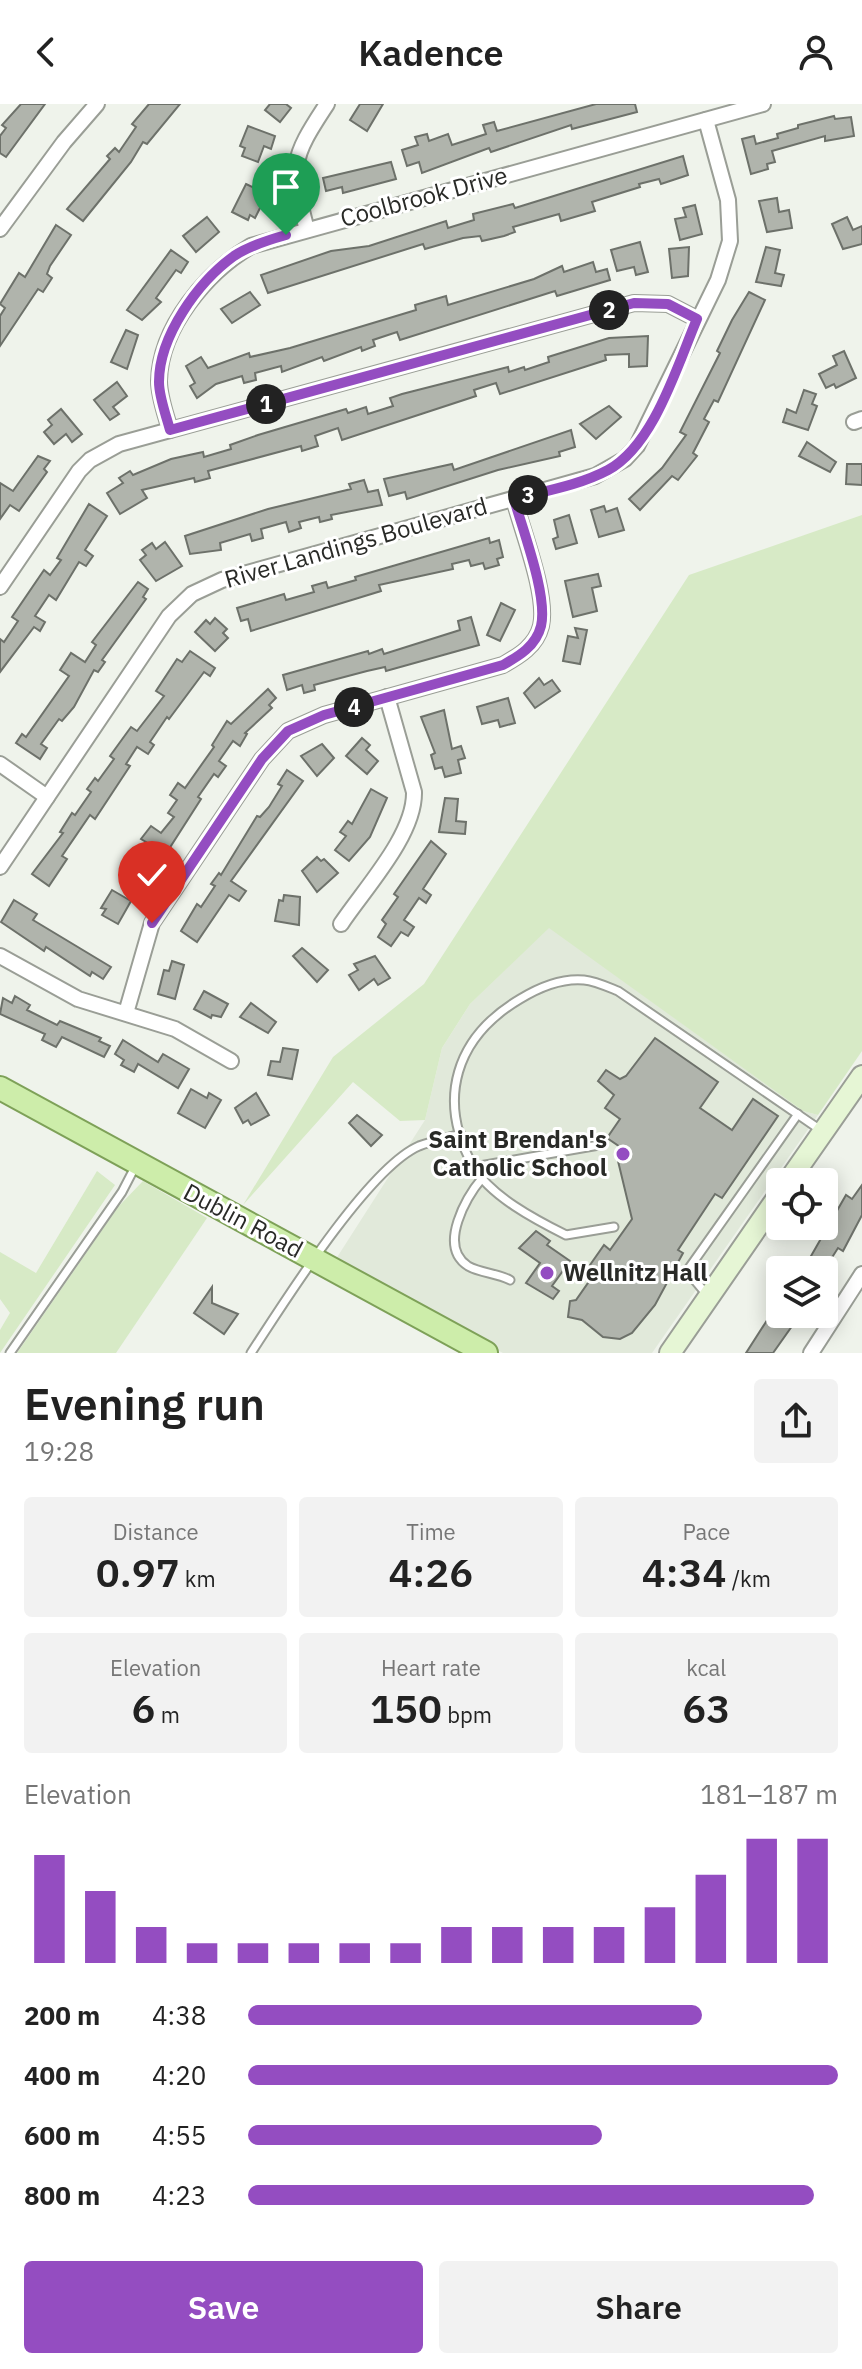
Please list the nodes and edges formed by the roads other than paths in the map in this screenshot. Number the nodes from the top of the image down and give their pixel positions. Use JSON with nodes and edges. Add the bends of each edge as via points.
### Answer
{"nodes":[{"id":1,"x":97,"y":104,"type":"edge"},
{"id":2,"x":327,"y":104,"type":"edge"},
{"id":3,"x":763,"y":104,"type":"edge"},
{"id":4,"x":706,"y":120,"type":"junction"},
{"id":5,"x":0,"y":229,"type":"edge"},
{"id":6,"x":307,"y":230,"type":"junction"},
{"id":7,"x":697,"y":319,"type":"junction"},
{"id":8,"x":170,"y":430,"type":"junction"},
{"id":9,"x":514,"y":499,"type":"junction"},
{"id":10,"x":0,"y":587,"type":"edge"},
{"id":11,"x":387,"y":697,"type":"junction"},
{"id":12,"x":0,"y":764,"type":"edge"},
{"id":13,"x":47,"y":797,"type":"junction"},
{"id":14,"x":0,"y":867,"type":"edge"},
{"id":15,"x":341,"y":924,"type":"dead end"},
{"id":16,"x":0,"y":956,"type":"edge"},
{"id":17,"x":126,"y":1013,"type":"junction"},
{"id":18,"x":231,"y":1061,"type":"dead end"},
{"id":19,"x":862,"y":1076,"type":"edge"},
{"id":20,"x":0,"y":1088,"type":"edge"},
{"id":21,"x":798,"y":1114,"type":"junction"},
{"id":22,"x":823,"y":1132,"type":"junction"},
{"id":23,"x":461,"y":1134,"type":"junction"},
{"id":24,"x":599,"y":1145,"type":"dead end"},
{"id":25,"x":137,"y":1164,"type":"junction"},
{"id":26,"x":474,"y":1167,"type":"junction"},
{"id":27,"x":798,"y":1168,"type":"edge"},
{"id":28,"x":483,"y":1177,"type":"junction"},
{"id":29,"x":766,"y":1214,"type":"edge"},
{"id":30,"x":614,"y":1227,"type":"dead end"},
{"id":31,"x":312,"y":1259,"type":"junction"},
{"id":32,"x":862,"y":1274,"type":"edge"},
{"id":33,"x":510,"y":1280,"type":"dead end"},
{"id":34,"x":709,"y":1297,"type":"junction"},
{"id":35,"x":10,"y":1353,"type":"edge"},
{"id":36,"x":251,"y":1353,"type":"edge"},
{"id":37,"x":486,"y":1353,"type":"edge"},
{"id":38,"x":670,"y":1353,"type":"edge"},
{"id":39,"x":811,"y":1353,"type":"edge"}],
"edges":[{"from":1,"to":5,"type":"street"},
{"from":2,"to":6,"type":"street","via":[[308,132],[293,171]]},
{"from":3,"to":4,"type":"street","name":"Coolbrook Drive"},
{"from":4,"to":6,"type":"street","name":"Coolbrook Drive"},
{"from":4,"to":7,"type":"street","name":"River Landings Boulevard","via":[[731,222],[726,261]]},
{"from":6,"to":8,"type":"street","name":"Coolbrook Drive","via":[[234,256],[186,309],[161,362],[158,385]]},
{"from":7,"to":8,"type":"street","via":[[668,304],[634,303]]},
{"from":7,"to":9,"type":"street","name":"River Landings Boulevard","via":[[647,431],[625,459],[595,476]]},
{"from":8,"to":10,"type":"street","via":[[119,444],[90,460]]},
{"from":9,"to":11,"type":"street","via":[[540,599],[541,627],[527,651],[503,665]]},
{"from":9,"to":13,"type":"street","name":"River Landings Boulevard","via":[[222,580],[192,594],[169,616]]},
{"from":11,"to":15,"type":"street","via":[[414,805],[406,829]]},
{"from":11,"to":17,"type":"street","via":[[307,721],[275,744],[152,923]]},
{"from":12,"to":13,"type":"street"},
{"from":13,"to":14,"type":"street","name":"River Landings Boulevard"},
{"from":16,"to":17,"type":"street","via":[[78,999]]},
{"from":17,"to":18,"type":"street","via":[[175,1029]]},
{"from":19,"to":22,"type":"main road"},
{"from":20,"to":25,"type":"main road","name":"Dublin Road"},
{"from":21,"to":22,"type":"lane"},
{"from":21,"to":23,"type":"lane","via":[[632,999],[584,980],[538,988],[506,1007],[475,1036],[458,1066],[453,1092]]},
{"from":21,"to":34,"type":"lane","via":[[687,1271]]},
{"from":22,"to":27,"type":"main road"},
{"from":23,"to":26,"type":"lane"},
{"from":23,"to":31,"type":"lane","via":[[417,1147],[400,1158]]},
{"from":24,"to":26,"type":"lane"},
{"from":25,"to":31,"type":"main road","name":"Dublin Road"},
{"from":25,"to":35,"type":"lane"},
{"from":26,"to":28,"type":"lane"},
{"from":28,"to":30,"type":"lane","via":[[566,1235]]},
{"from":28,"to":33,"type":"lane","via":[[461,1211],[458,1252],[467,1265]]},
{"from":29,"to":34,"type":"main road"},
{"from":31,"to":36,"type":"lane"},
{"from":31,"to":37,"type":"main road","name":"Dublin Road"},
{"from":32,"to":39,"type":"street"},
{"from":34,"to":38,"type":"main road"}]}
